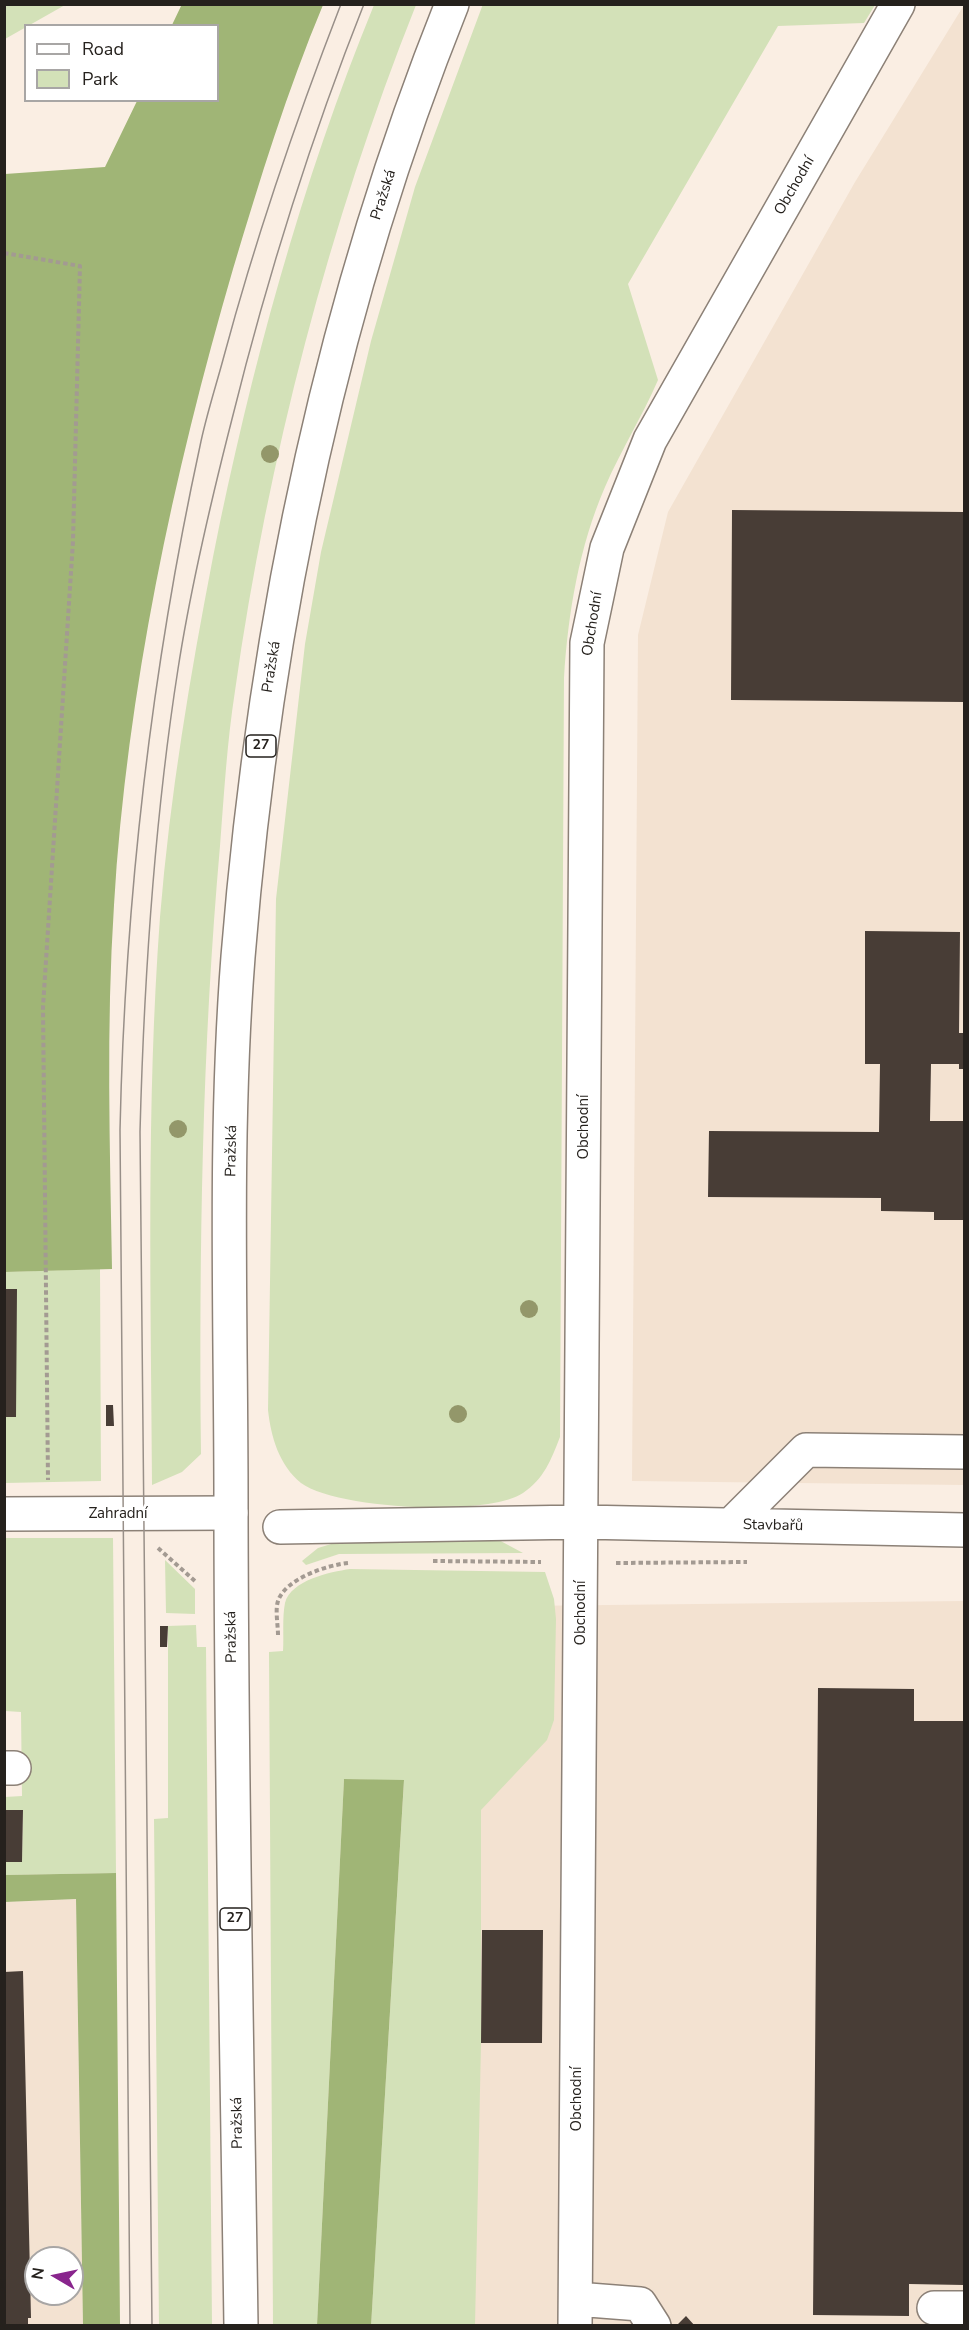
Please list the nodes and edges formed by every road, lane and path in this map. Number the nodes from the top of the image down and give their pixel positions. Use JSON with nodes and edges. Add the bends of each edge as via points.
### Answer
{"nodes":[{"id":1,"x":452,"y":4,"type":"edge"},
{"id":2,"x":898,"y":4,"type":"edge"},
{"id":3,"x":4,"y":253,"type":"edge"},
{"id":4,"x":964,"y":1452,"type":"edge"},
{"id":5,"x":48,"y":1492,"type":"dead end"},
{"id":6,"x":158,"y":1513,"type":"junction"},
{"id":7,"x":231,"y":1513,"type":"junction"},
{"id":8,"x":4,"y":1514,"type":"edge"},
{"id":9,"x":582,"y":1522,"type":"junction"},
{"id":10,"x":731,"y":1525,"type":"junction"},
{"id":11,"x":280,"y":1527,"type":"dead end"},
{"id":12,"x":964,"y":1530,"type":"edge"},
{"id":13,"x":421,"y":1561,"type":"dead end"},
{"id":14,"x":350,"y":1562,"type":"dead end"},
{"id":15,"x":541,"y":1562,"type":"dead end"},
{"id":16,"x":201,"y":1588,"type":"dead end"},
{"id":17,"x":278,"y":1635,"type":"dead end"},
{"id":18,"x":575,"y":2312,"type":"edge"},
{"id":19,"x":241,"y":2325,"type":"edge"},
{"id":20,"x":654,"y":2325,"type":"edge"}],
"edges":[{"from":1,"to":7,"type":"street","name":"Pražská","number":"27","via":[[387,186],[344,329],[305,480],[272,666],[238,960],[230,1234]]},
{"from":2,"to":9,"type":"street","name":"Obchodní","via":[[650,440],[606,548],[587,643]]},
{"from":3,"to":5,"type":"path","via":[[80,266],[73,541],[43,1007]]},
{"from":4,"to":10,"type":"street","via":[[806,1450]]},
{"from":6,"to":7,"type":"street","name":"Zahradní"},
{"from":6,"to":8,"type":"street","name":"Zahradní"},
{"from":6,"to":16,"type":"path","via":[[158,1551]]},
{"from":7,"to":19,"type":"street","name":"Pražská","number":"27"},
{"from":9,"to":10,"type":"street","name":"Stavbařů"},
{"from":9,"to":11,"type":"street","name":"Stavbařů"},
{"from":9,"to":18,"type":"street","name":"Obchodní"},
{"from":10,"to":12,"type":"street","name":"Stavbařů"},
{"from":13,"to":15,"type":"path"},
{"from":14,"to":17,"type":"path","via":[[327,1565],[287,1589],[278,1601]]},
{"from":18,"to":20,"type":"street","via":[[640,2304]]}]}
